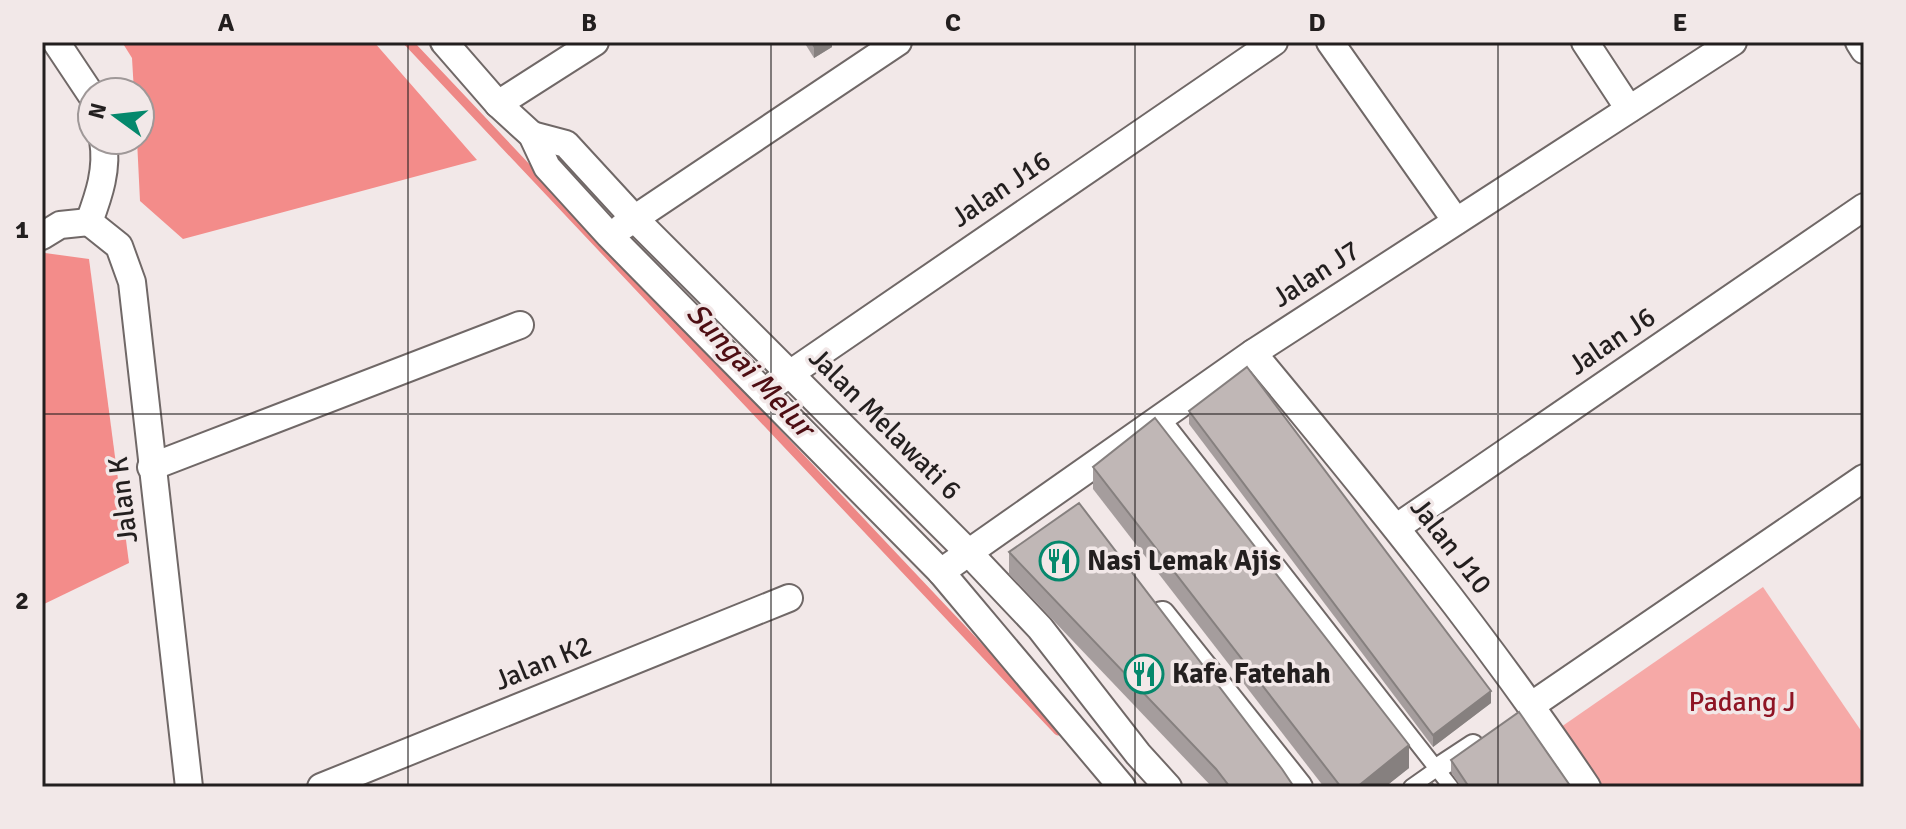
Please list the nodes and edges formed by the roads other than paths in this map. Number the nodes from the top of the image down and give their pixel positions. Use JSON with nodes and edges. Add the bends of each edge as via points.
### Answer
{"nodes":[{"id":1,"x":56,"y":42,"type":"edge"},
{"id":2,"x":444,"y":42,"type":"edge"},
{"id":3,"x":595,"y":42,"type":"edge"},
{"id":4,"x":898,"y":42,"type":"edge"},
{"id":5,"x":1274,"y":42,"type":"edge"},
{"id":6,"x":1330,"y":42,"type":"edge"},
{"id":7,"x":1585,"y":42,"type":"edge"},
{"id":8,"x":1733,"y":42,"type":"edge"},
{"id":9,"x":1859,"y":42,"type":"edge"},
{"id":10,"x":1864,"y":50,"type":"edge"},
{"id":11,"x":79,"y":76,"type":"edge"},
{"id":12,"x":498,"y":104,"type":"junction"},
{"id":13,"x":1629,"y":109,"type":"junction"},
{"id":14,"x":532,"y":135,"type":"junction"},
{"id":15,"x":105,"y":156,"type":"edge"},
{"id":16,"x":1864,"y":207,"type":"edge"},
{"id":17,"x":635,"y":219,"type":"junction"},
{"id":18,"x":1456,"y":221,"type":"junction"},
{"id":19,"x":89,"y":222,"type":"junction"},
{"id":20,"x":609,"y":235,"type":"junction"},
{"id":21,"x":42,"y":236,"type":"edge"},
{"id":22,"x":520,"y":325,"type":"dead end"},
{"id":23,"x":1253,"y":353,"type":"junction"},
{"id":24,"x":788,"y":373,"type":"junction"},
{"id":25,"x":766,"y":392,"type":"junction"},
{"id":26,"x":1161,"y":416,"type":"junction"},
{"id":27,"x":151,"y":467,"type":"junction"},
{"id":28,"x":1864,"y":478,"type":"edge"},
{"id":29,"x":1055,"y":491,"type":"junction"},
{"id":30,"x":1075,"y":514,"type":"edge"},
{"id":31,"x":1397,"y":527,"type":"junction"},
{"id":32,"x":968,"y":552,"type":"junction"},
{"id":33,"x":941,"y":572,"type":"junction"},
{"id":34,"x":1145,"y":596,"type":"edge"},
{"id":35,"x":789,"y":598,"type":"dead end"},
{"id":36,"x":1532,"y":705,"type":"junction"},
{"id":37,"x":1509,"y":721,"type":"edge"},
{"id":38,"x":1485,"y":737,"type":"edge"},
{"id":39,"x":1138,"y":754,"type":"junction"},
{"id":40,"x":1438,"y":768,"type":"junction"},
{"id":41,"x":1111,"y":783,"type":"edge"},
{"id":42,"x":189,"y":787,"type":"edge"},
{"id":43,"x":321,"y":787,"type":"edge"},
{"id":44,"x":1168,"y":787,"type":"edge"},
{"id":45,"x":1299,"y":787,"type":"edge"},
{"id":46,"x":1411,"y":787,"type":"edge"},
{"id":47,"x":1451,"y":787,"type":"edge"},
{"id":48,"x":1587,"y":787,"type":"edge"}],
"edges":[{"from":1,"to":11,"type":"street"},
{"from":2,"to":12,"type":"street","name":"Jalan Melawati 6"},
{"from":3,"to":12,"type":"street"},
{"from":4,"to":17,"type":"street"},
{"from":5,"to":24,"type":"street","name":"Jalan J16"},
{"from":6,"to":18,"type":"street"},
{"from":7,"to":13,"type":"street"},
{"from":8,"to":13,"type":"street","name":"Jalan J7"},
{"from":9,"to":10,"type":"street"},
{"from":12,"to":14,"type":"street","name":"Jalan Melawati 6"},
{"from":13,"to":18,"type":"street","name":"Jalan J7"},
{"from":14,"to":17,"type":"street","name":"Jalan Melawati 6","via":[[566,144]]},
{"from":14,"to":20,"type":"street","name":"Jalan Melawati 6","via":[[547,167]]},
{"from":15,"to":19,"type":"street","via":[[101,192]]},
{"from":16,"to":31,"type":"street","name":"Jalan J6"},
{"from":17,"to":20,"type":"street"},
{"from":17,"to":24,"type":"street","name":"Jalan Melawati 6"},
{"from":18,"to":23,"type":"street","name":"Jalan J7"},
{"from":19,"to":21,"type":"street","via":[[60,225]]},
{"from":19,"to":27,"type":"street","name":"Jalan K","via":[[111,237],[126,259]]},
{"from":20,"to":25,"type":"street","name":"Jalan Melawati 6"},
{"from":22,"to":27,"type":"street"},
{"from":23,"to":26,"type":"street","name":"Jalan J7"},
{"from":23,"to":31,"type":"street","name":"Jalan J10"},
{"from":24,"to":25,"type":"street","name":"Jalan J16"},
{"from":24,"to":32,"type":"street","name":"Jalan Melawati 6"},
{"from":25,"to":33,"type":"street","name":"Jalan Melawati 6"},
{"from":26,"to":29,"type":"street","name":"Jalan J7"},
{"from":26,"to":40,"type":"lane"},
{"from":27,"to":42,"type":"street","name":"Jalan K"},
{"from":28,"to":36,"type":"street"},
{"from":29,"to":30,"type":"street"},
{"from":29,"to":32,"type":"street","name":"Jalan J7"},
{"from":31,"to":36,"type":"street","name":"Jalan J10"},
{"from":32,"to":33,"type":"street","name":"Jalan J7"},
{"from":32,"to":39,"type":"street","name":"Jalan Melawati 6","via":[[1040,628]]},
{"from":33,"to":41,"type":"street","name":"Jalan Melawati 6"},
{"from":34,"to":45,"type":"street"},
{"from":35,"to":43,"type":"street","name":"Jalan K2"},
{"from":36,"to":37,"type":"street"},
{"from":36,"to":48,"type":"street","name":"Jalan J10"},
{"from":38,"to":40,"type":"street"},
{"from":39,"to":41,"type":"street"},
{"from":39,"to":44,"type":"street","name":"Jalan Melawati 6"},
{"from":40,"to":46,"type":"lane"},
{"from":40,"to":47,"type":"lane"}]}
